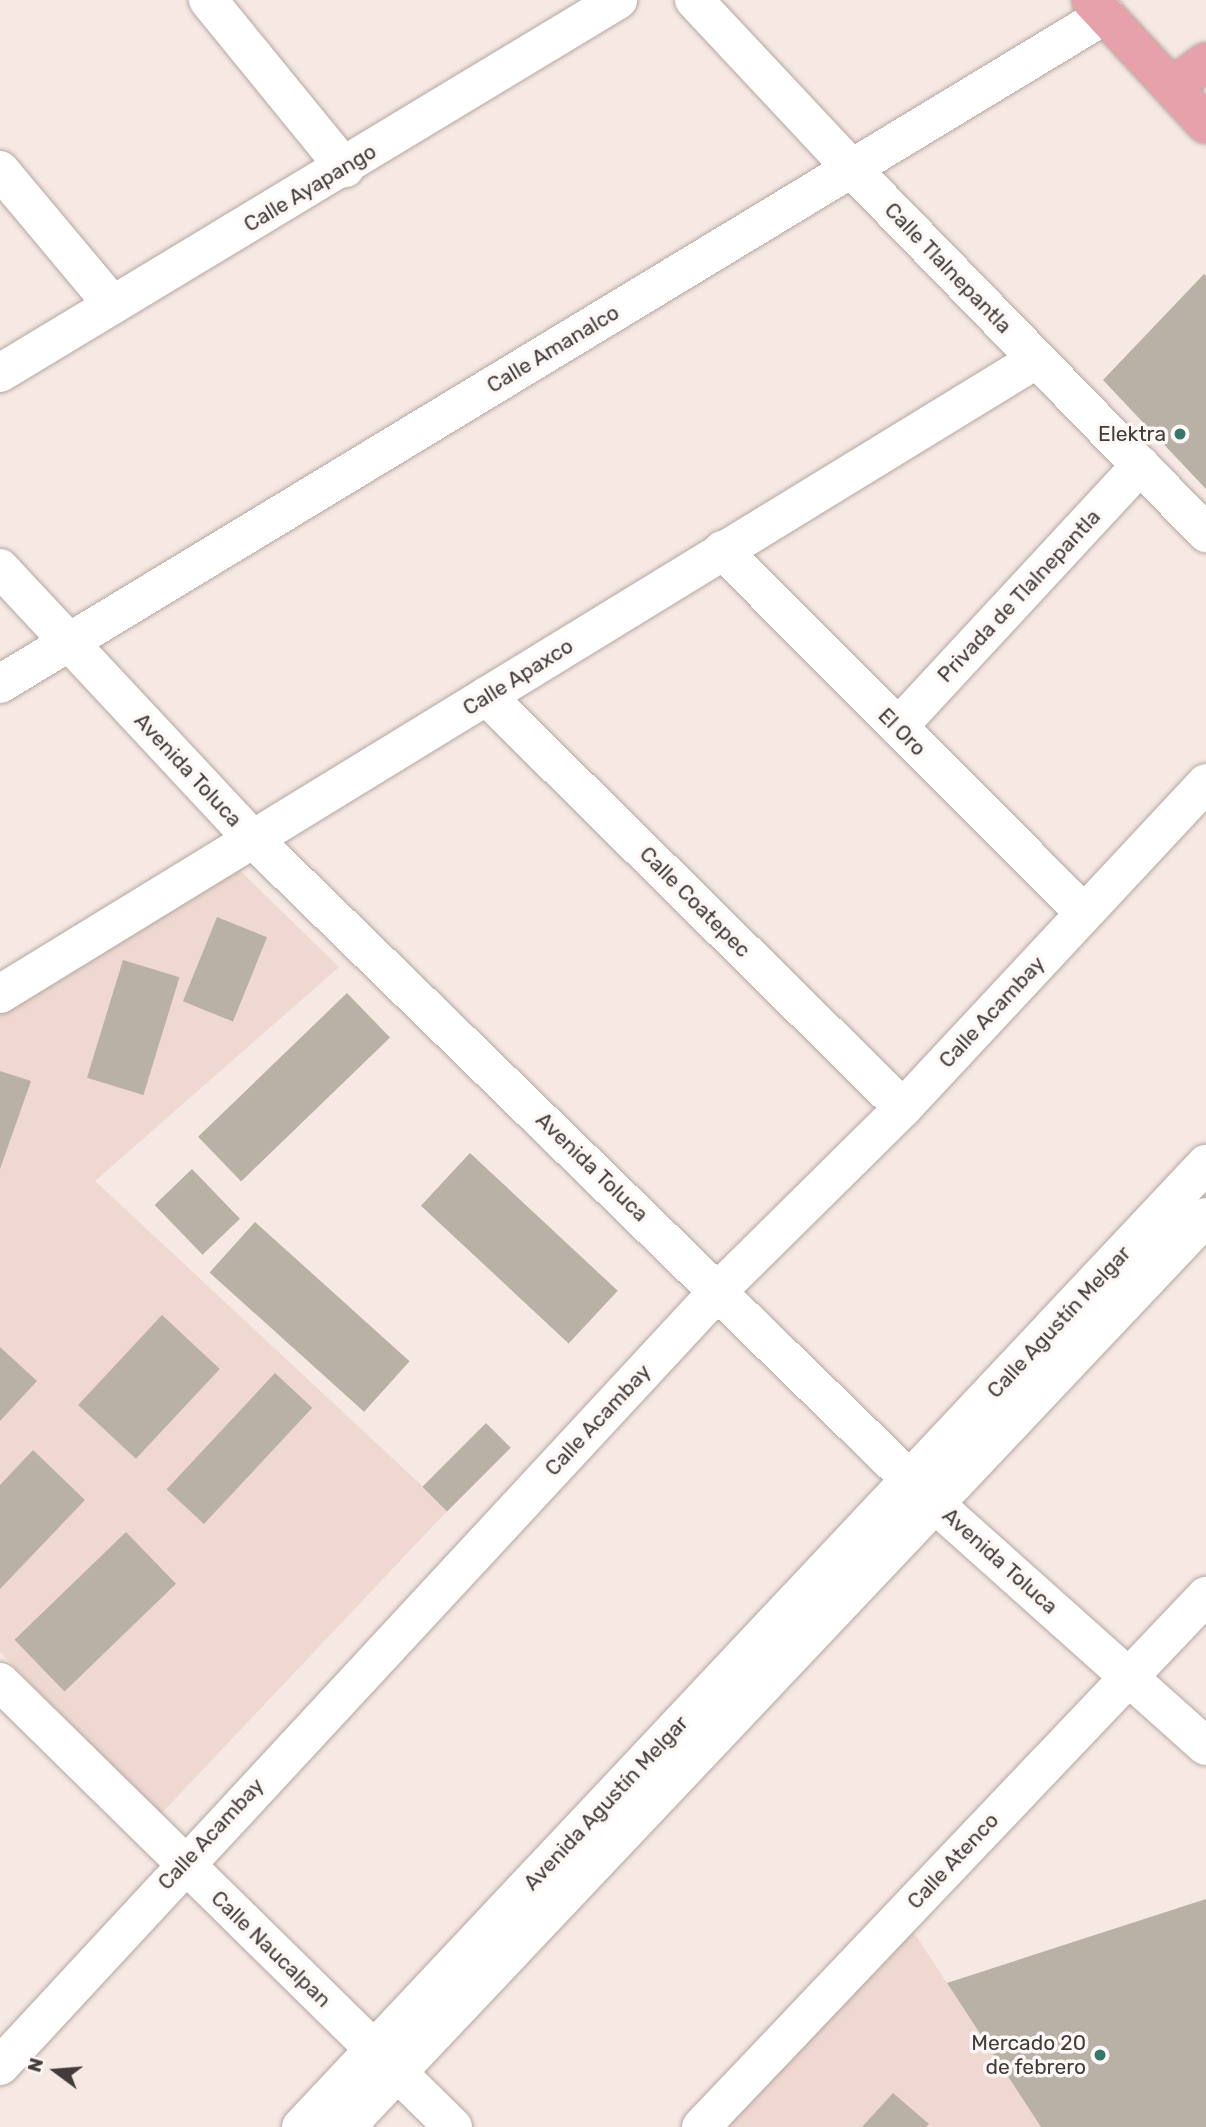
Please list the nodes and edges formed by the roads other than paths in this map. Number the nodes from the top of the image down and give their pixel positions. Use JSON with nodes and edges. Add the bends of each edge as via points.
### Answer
{"nodes":[{"id":1,"x":208,"y":0,"type":"edge"},
{"id":2,"x":618,"y":0,"type":"edge"},
{"id":3,"x":694,"y":0,"type":"edge"},
{"id":4,"x":1098,"y":7,"type":"edge"},
{"id":5,"x":1206,"y":62,"type":"edge"},
{"id":6,"x":1172,"y":87,"type":"junction"},
{"id":7,"x":1206,"y":124,"type":"edge"},
{"id":8,"x":345,"y":168,"type":"junction"},
{"id":9,"x":852,"y":169,"type":"junction"},
{"id":10,"x":0,"y":170,"type":"edge"},
{"id":11,"x":113,"y":305,"type":"junction"},
{"id":12,"x":1037,"y":359,"type":"junction"},
{"id":13,"x":0,"y":373,"type":"edge"},
{"id":14,"x":1141,"y":465,"type":"junction"},
{"id":15,"x":1206,"y":533,"type":"edge"},
{"id":16,"x":722,"y":550,"type":"junction"},
{"id":17,"x":0,"y":568,"type":"edge"},
{"id":18,"x":67,"y":642,"type":"junction"},
{"id":19,"x":0,"y":684,"type":"edge"},
{"id":20,"x":486,"y":696,"type":"junction"},
{"id":21,"x":898,"y":727,"type":"junction"},
{"id":22,"x":1206,"y":783,"type":"edge"},
{"id":23,"x":254,"y":840,"type":"junction"},
{"id":24,"x":1083,"y":912,"type":"junction"},
{"id":25,"x":0,"y":994,"type":"edge"},
{"id":26,"x":904,"y":1108,"type":"junction"},
{"id":27,"x":1206,"y":1164,"type":"edge"},
{"id":28,"x":1206,"y":1217,"type":"edge"},
{"id":29,"x":719,"y":1290,"type":"junction"},
{"id":30,"x":923,"y":1492,"type":"junction"},
{"id":31,"x":1206,"y":1595,"type":"edge"},
{"id":32,"x":1129,"y":1675,"type":"junction"},
{"id":33,"x":0,"y":1682,"type":"edge"},
{"id":34,"x":1206,"y":1746,"type":"edge"},
{"id":35,"x":183,"y":1863,"type":"junction"},
{"id":36,"x":3,"y":2056,"type":"edge"},
{"id":37,"x":386,"y":2061,"type":"junction"},
{"id":38,"x":301,"y":2127,"type":"edge"},
{"id":39,"x":346,"y":2127,"type":"edge"},
{"id":40,"x":453,"y":2127,"type":"edge"},
{"id":41,"x":701,"y":2127,"type":"edge"}],
"edges":[{"from":1,"to":8,"type":"street"},
{"from":2,"to":8,"type":"street","name":"Calle Ayapango"},
{"from":3,"to":9,"type":"street","name":"Calle Tlalnepantla"},
{"from":4,"to":6,"type":"main road"},
{"from":4,"to":9,"type":"street","name":"Calle Amanalco"},
{"from":5,"to":6,"type":"main road"},
{"from":6,"to":7,"type":"main road"},
{"from":8,"to":11,"type":"street","name":"Calle Ayapango"},
{"from":9,"to":12,"type":"street","name":"Calle Tlalnepantla"},
{"from":9,"to":18,"type":"street","name":"Calle Amanalco"},
{"from":10,"to":11,"type":"street"},
{"from":11,"to":13,"type":"street","name":"Calle Ayapango"},
{"from":12,"to":14,"type":"street","name":"Calle Tlalnepantla"},
{"from":12,"to":16,"type":"street","name":"Calle Apaxco"},
{"from":14,"to":15,"type":"street","name":"Calle Tlalnepantla"},
{"from":14,"to":21,"type":"street","name":"Privada de Tlalnepantla"},
{"from":16,"to":20,"type":"street","name":"Calle Apaxco"},
{"from":16,"to":21,"type":"street","name":"El Oro"},
{"from":17,"to":18,"type":"street","name":"Avenida Toluca"},
{"from":18,"to":19,"type":"street","name":"Calle Amanalco"},
{"from":18,"to":23,"type":"street","name":"Avenida Toluca"},
{"from":20,"to":23,"type":"street","name":"Calle Apaxco"},
{"from":20,"to":26,"type":"street","name":"Calle Coatepec"},
{"from":21,"to":24,"type":"street","name":"El Oro"},
{"from":22,"to":24,"type":"street","name":"Calle Acambay"},
{"from":23,"to":25,"type":"street","name":"Calle Apaxco"},
{"from":23,"to":29,"type":"street","name":"Avenida Toluca"},
{"from":24,"to":26,"type":"street","name":"Calle Acambay"},
{"from":26,"to":29,"type":"street","name":"Calle Acambay"},
{"from":27,"to":30,"type":"street","name":"Calle Agustín Melgar"},
{"from":28,"to":30,"type":"street","name":"Calle Agustín Melgar"},
{"from":29,"to":30,"type":"street","name":"Avenida Toluca"},
{"from":29,"to":35,"type":"street","name":"Calle Acambay"},
{"from":30,"to":32,"type":"street","name":"Avenida Toluca"},
{"from":30,"to":37,"type":"street","name":"Avenida Agustín Melgar"},
{"from":31,"to":32,"type":"street","name":"Calle Atenco"},
{"from":32,"to":34,"type":"street","name":"Avenida Toluca"},
{"from":32,"to":41,"type":"street","name":"Calle Atenco"},
{"from":33,"to":35,"type":"street","name":"Calle Naucalpan"},
{"from":35,"to":36,"type":"street","name":"Calle Acambay"},
{"from":35,"to":37,"type":"street","name":"Calle Naucalpan"},
{"from":37,"to":38,"type":"street","name":"Avenida Agustín Melgar"},
{"from":37,"to":39,"type":"street","name":"Avenida Agustín Melgar"},
{"from":37,"to":40,"type":"street","name":"Calle Naucalpan"}]}
